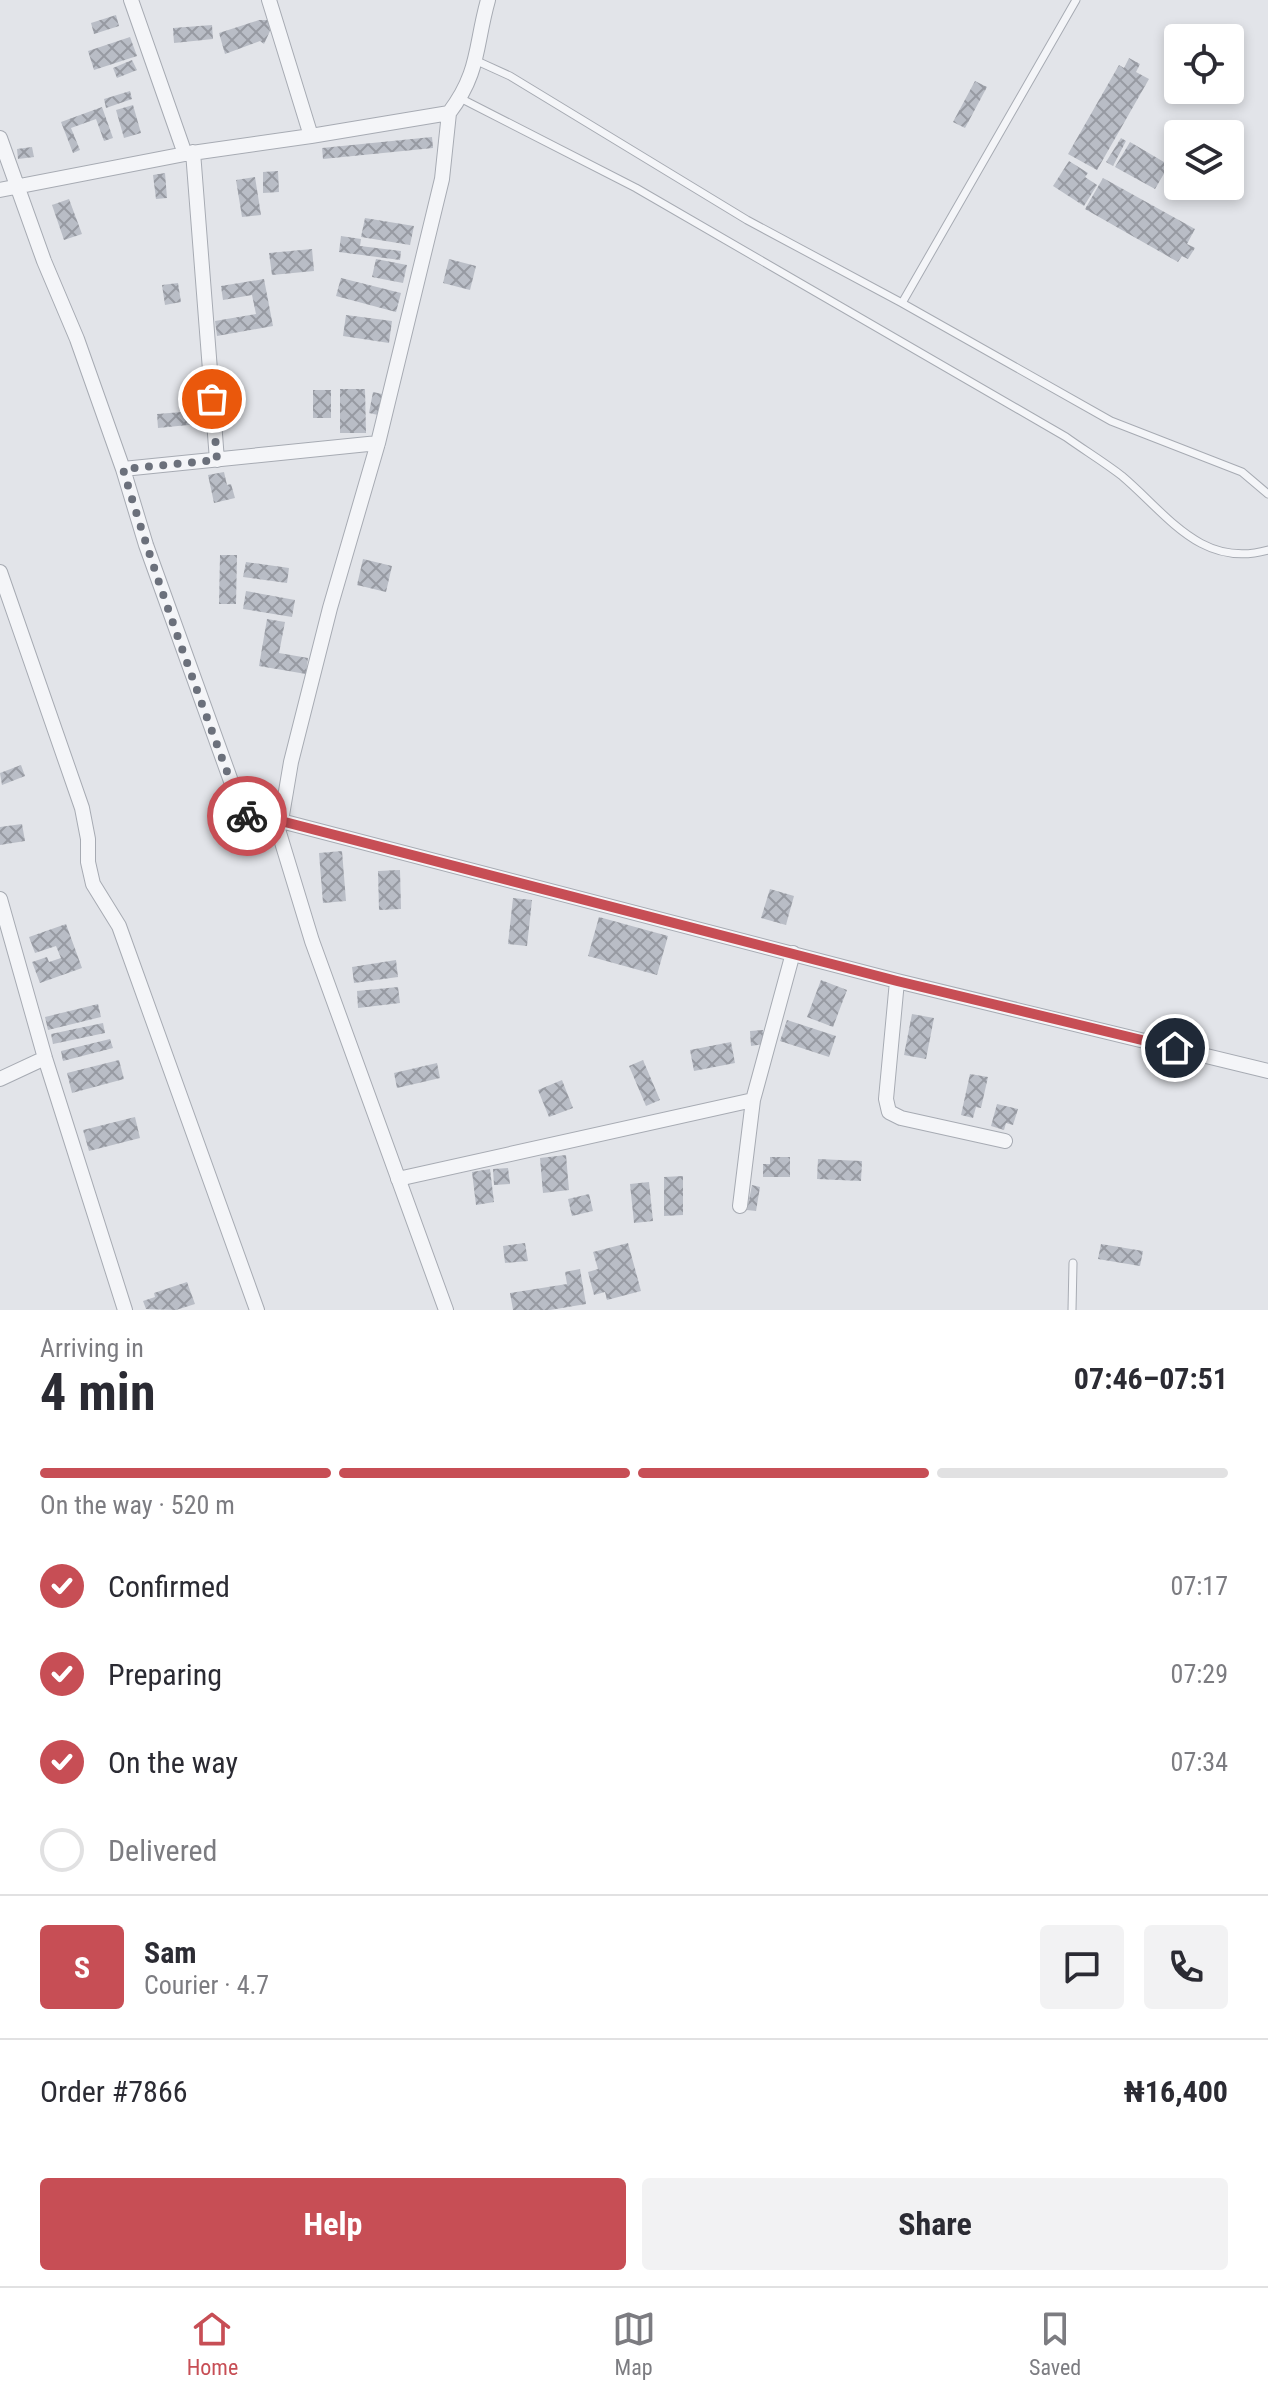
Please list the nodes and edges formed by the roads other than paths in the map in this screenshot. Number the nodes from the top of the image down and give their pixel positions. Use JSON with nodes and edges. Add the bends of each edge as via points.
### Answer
{"nodes":[{"id":1,"x":131,"y":0,"type":"edge"},
{"id":2,"x":269,"y":0,"type":"edge"},
{"id":3,"x":488,"y":0,"type":"edge"},
{"id":4,"x":1076,"y":0,"type":"edge"},
{"id":5,"x":477,"y":61,"type":"junction"},
{"id":6,"x":460,"y":98,"type":"junction"},
{"id":7,"x":449,"y":113,"type":"junction"},
{"id":8,"x":311,"y":136,"type":"junction"},
{"id":9,"x":0,"y":138,"type":"edge"},
{"id":10,"x":189,"y":153,"type":"junction"},
{"id":11,"x":19,"y":188,"type":"junction"},
{"id":12,"x":0,"y":190,"type":"edge"},
{"id":13,"x":902,"y":303,"type":"junction"},
{"id":14,"x":378,"y":443,"type":"junction"},
{"id":15,"x":217,"y":460,"type":"junction"},
{"id":16,"x":123,"y":469,"type":"junction"},
{"id":17,"x":1268,"y":494,"type":"edge"},
{"id":18,"x":1268,"y":550,"type":"edge"},
{"id":19,"x":0,"y":572,"type":"edge"},
{"id":20,"x":279,"y":824,"type":"junction"},
{"id":21,"x":0,"y":899,"type":"edge"},
{"id":22,"x":793,"y":953,"type":"junction"},
{"id":23,"x":897,"y":981,"type":"junction"},
{"id":24,"x":45,"y":1058,"type":"junction"},
{"id":25,"x":1268,"y":1071,"type":"edge"},
{"id":26,"x":0,"y":1079,"type":"edge"},
{"id":27,"x":753,"y":1100,"type":"junction"},
{"id":28,"x":1005,"y":1141,"type":"dead end"},
{"id":29,"x":398,"y":1179,"type":"junction"},
{"id":30,"x":740,"y":1206,"type":"dead end"},
{"id":31,"x":1073,"y":1263,"type":"dead end"},
{"id":32,"x":125,"y":1310,"type":"edge"},
{"id":33,"x":257,"y":1310,"type":"edge"},
{"id":34,"x":446,"y":1310,"type":"edge"},
{"id":35,"x":1072,"y":1310,"type":"edge"}],
"edges":[{"from":1,"to":10,"type":"street"},
{"from":2,"to":8,"type":"street"},
{"from":3,"to":5,"type":"street"},
{"from":4,"to":13,"type":"lane"},
{"from":5,"to":6,"type":"street"},
{"from":5,"to":13,"type":"lane","via":[[747,220]]},
{"from":6,"to":7,"type":"street"},
{"from":6,"to":18,"type":"lane","via":[[636,188],[1066,437],[1211,550],[1248,556]]},
{"from":7,"to":8,"type":"street"},
{"from":7,"to":14,"type":"street","via":[[442,179]]},
{"from":8,"to":10,"type":"street"},
{"from":9,"to":11,"type":"street"},
{"from":10,"to":11,"type":"street"},
{"from":10,"to":15,"type":"street"},
{"from":11,"to":12,"type":"street"},
{"from":11,"to":16,"type":"street"},
{"from":13,"to":17,"type":"lane","via":[[1111,421],[1242,472]]},
{"from":14,"to":15,"type":"street"},
{"from":14,"to":20,"type":"street","via":[[330,608]]},
{"from":15,"to":16,"type":"street"},
{"from":16,"to":20,"type":"street","via":[[241,809],[263,824]]},
{"from":19,"to":33,"type":"street","via":[[82,808],[93,884],[119,926]]},
{"from":20,"to":22,"type":"street"},
{"from":20,"to":29,"type":"street","via":[[312,941]]},
{"from":21,"to":24,"type":"street"},
{"from":22,"to":23,"type":"street"},
{"from":22,"to":27,"type":"street"},
{"from":23,"to":25,"type":"street"},
{"from":23,"to":28,"type":"street","via":[[889,1112]]},
{"from":24,"to":26,"type":"street"},
{"from":24,"to":32,"type":"street"},
{"from":27,"to":29,"type":"street"},
{"from":27,"to":30,"type":"street"},
{"from":29,"to":34,"type":"street"},
{"from":31,"to":35,"type":"lane"}]}
